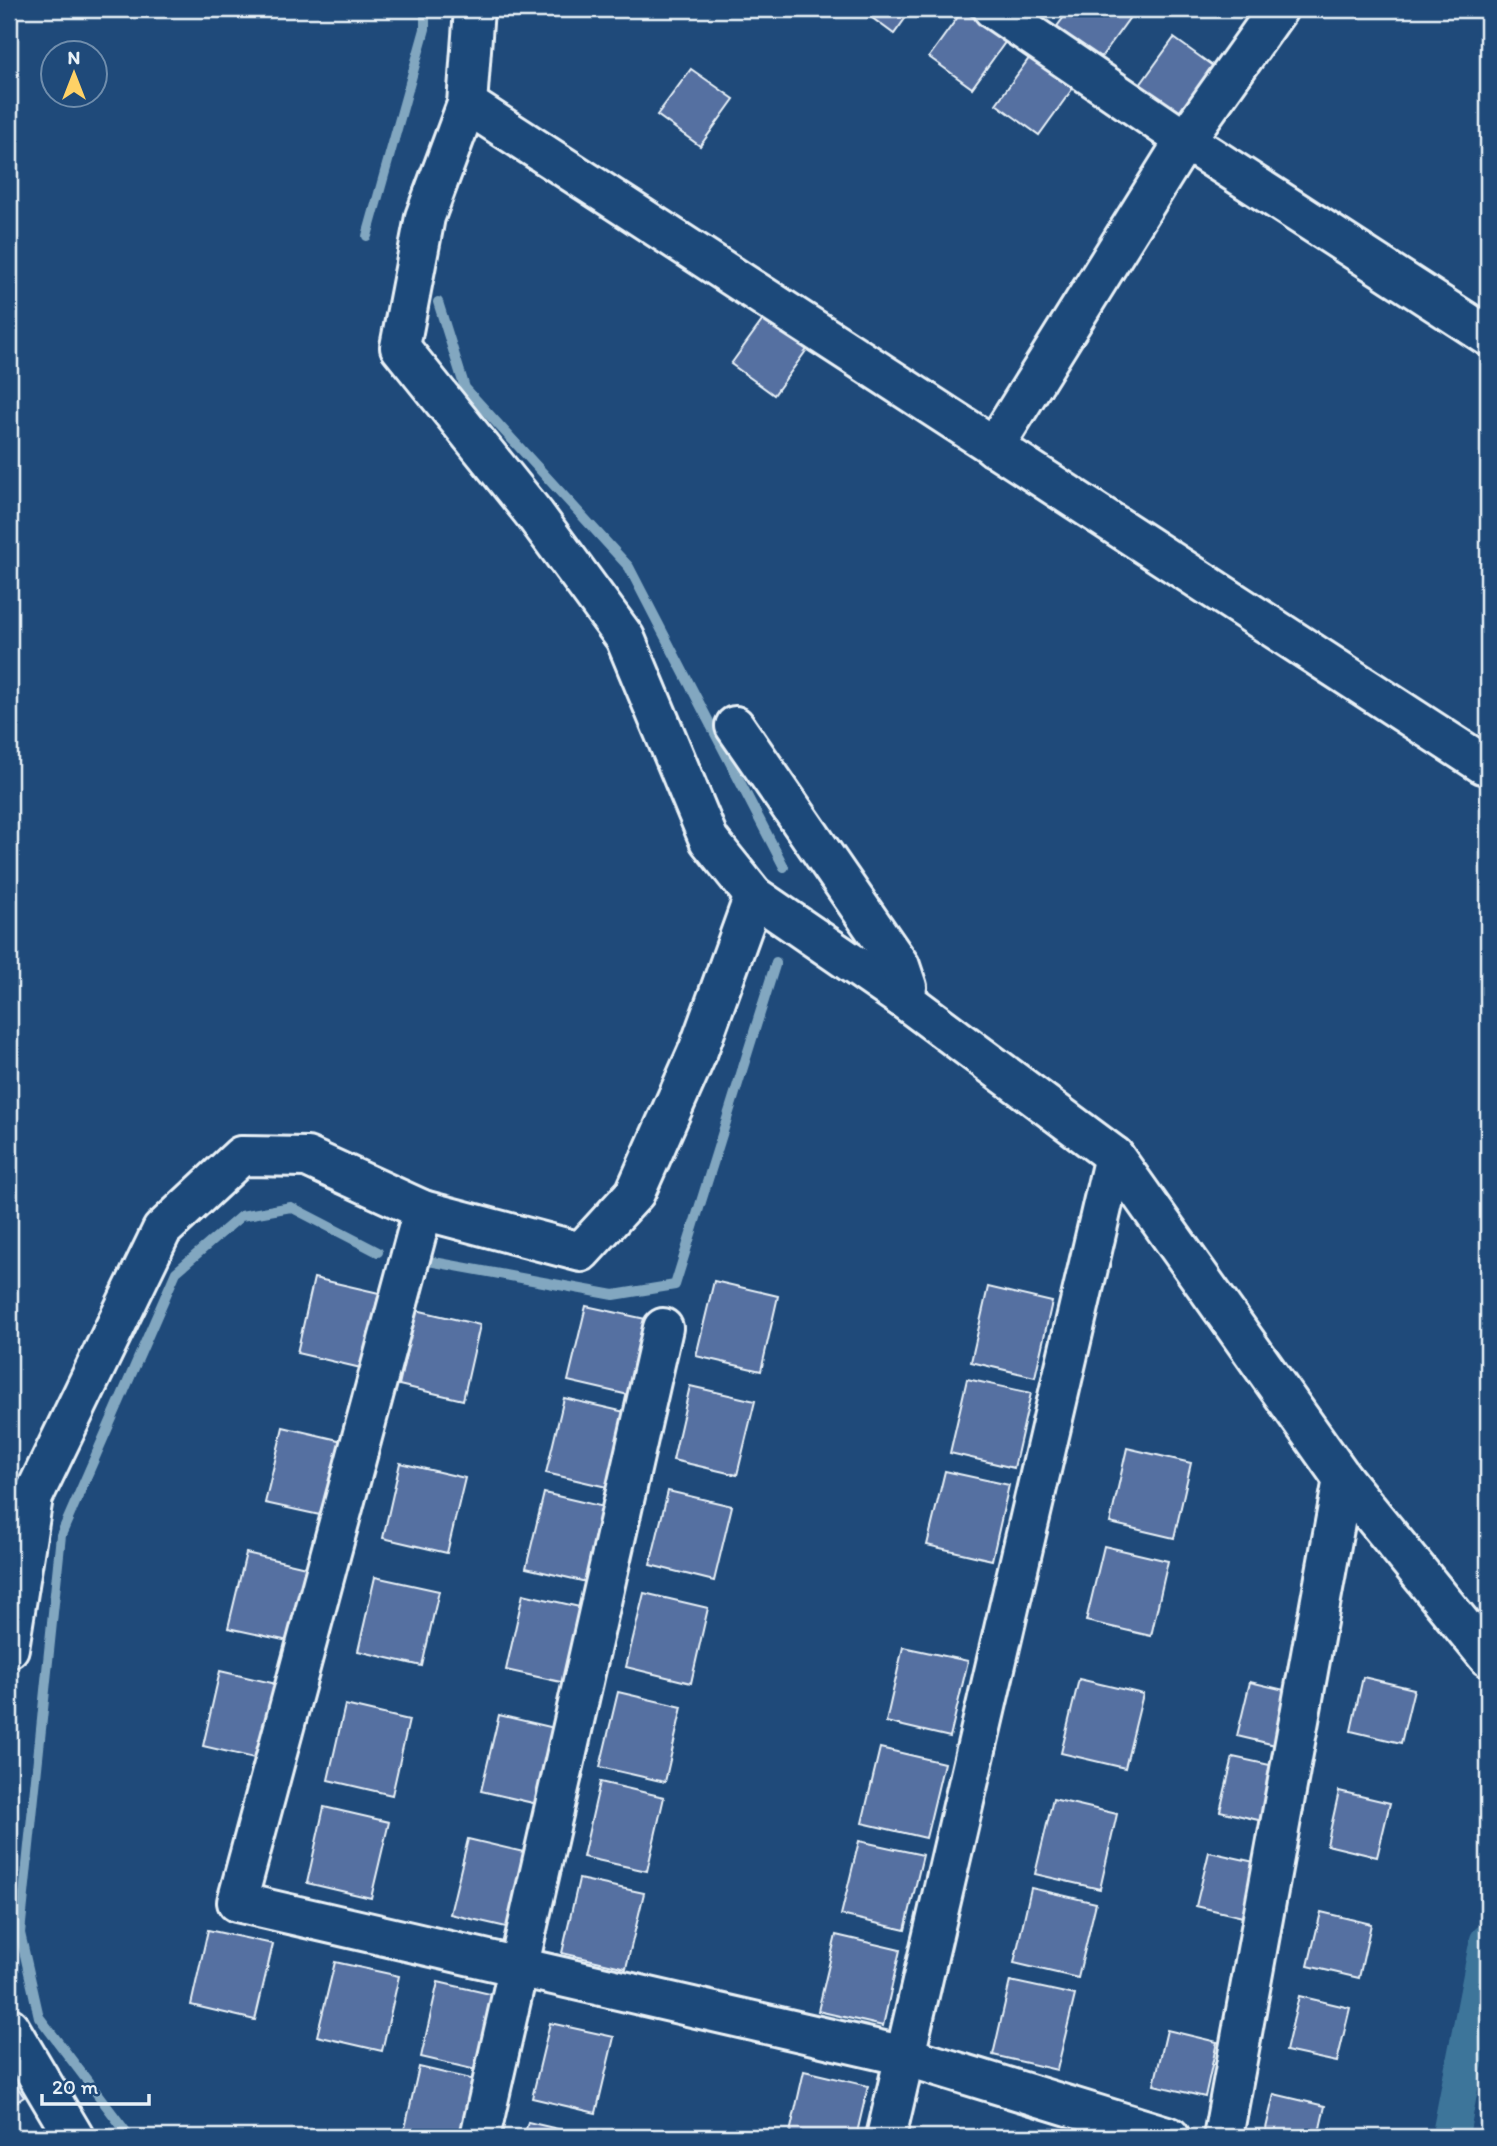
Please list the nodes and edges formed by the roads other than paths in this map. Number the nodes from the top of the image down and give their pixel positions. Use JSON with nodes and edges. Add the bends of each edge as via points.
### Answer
{"nodes":[{"id":1,"x":474,"y":9,"type":"edge"},
{"id":2,"x":993,"y":9,"type":"edge"},
{"id":3,"x":1278,"y":9,"type":"edge"},
{"id":4,"x":467,"y":104,"type":"junction"},
{"id":5,"x":1185,"y":140,"type":"junction"},
{"id":6,"x":1488,"y":336,"type":"edge"},
{"id":7,"x":994,"y":447,"type":"junction"},
{"id":8,"x":735,"y":726,"type":"dead end"},
{"id":9,"x":1483,"y":764,"type":"dead end"},
{"id":10,"x":754,"y":896,"type":"junction"},
{"id":11,"x":901,"y":997,"type":"junction"},
{"id":12,"x":1114,"y":1156,"type":"junction"},
{"id":13,"x":423,"y":1210,"type":"junction"},
{"id":14,"x":663,"y":1328,"type":"dead end"},
{"id":15,"x":1343,"y":1479,"type":"junction"},
{"id":16,"x":9,"y":1648,"type":"edge"},
{"id":17,"x":1488,"y":1657,"type":"edge"},
{"id":18,"x":518,"y":1967,"type":"junction"},
{"id":19,"x":9,"y":2026,"type":"edge"},
{"id":20,"x":905,"y":2056,"type":"junction"},
{"id":21,"x":74,"y":2137,"type":"edge"},
{"id":22,"x":480,"y":2137,"type":"edge"},
{"id":23,"x":886,"y":2137,"type":"edge"},
{"id":24,"x":1170,"y":2137,"type":"edge"},
{"id":25,"x":1223,"y":2137,"type":"edge"}],
"edges":[{"from":1,"to":4,"type":"street"},
{"from":2,"to":5,"type":"street"},
{"from":3,"to":5,"type":"street"},
{"from":4,"to":7,"type":"street"},
{"from":4,"to":10,"type":"street","via":[[425,217],[400,347],[535,514],[625,638],[709,840]]},
{"from":5,"to":6,"type":"street"},
{"from":5,"to":7,"type":"street"},
{"from":7,"to":9,"type":"street"},
{"from":8,"to":11,"type":"street","via":[[900,966],[907,987]]},
{"from":10,"to":11,"type":"street"},
{"from":10,"to":13,"type":"street","via":[[698,1051],[635,1193],[581,1252]]},
{"from":11,"to":12,"type":"street"},
{"from":12,"to":15,"type":"street"},
{"from":12,"to":20,"type":"street"},
{"from":13,"to":16,"type":"street","via":[[307,1157],[241,1156],[162,1230],[33,1497]]},
{"from":13,"to":18,"type":"street","via":[[237,1902]]},
{"from":14,"to":18,"type":"street"},
{"from":15,"to":17,"type":"street"},
{"from":15,"to":25,"type":"street"},
{"from":18,"to":20,"type":"street"},
{"from":18,"to":22,"type":"street"},
{"from":19,"to":21,"type":"street"},
{"from":20,"to":23,"type":"street"},
{"from":20,"to":24,"type":"street"}]}
